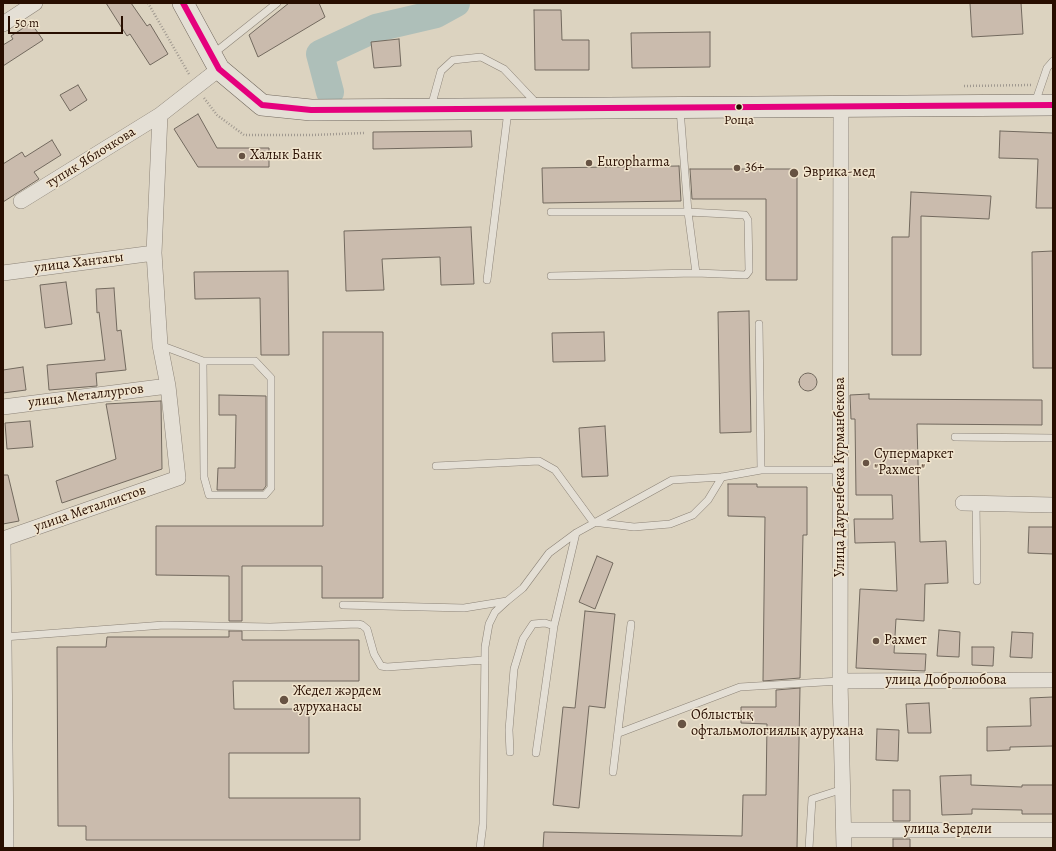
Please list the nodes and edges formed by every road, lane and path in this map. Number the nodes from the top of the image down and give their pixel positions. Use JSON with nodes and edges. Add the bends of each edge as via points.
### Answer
{"nodes":[{"id":1,"x":35,"y":3,"type":"edge"},
{"id":2,"x":183,"y":3,"type":"edge"},
{"id":3,"x":277,"y":3,"type":"edge"},
{"id":4,"x":3,"y":24,"type":"edge"},
{"id":5,"x":1053,"y":61,"type":"edge"},
{"id":6,"x":216,"y":62,"type":"junction"},
{"id":7,"x":1041,"y":85,"type":"junction"},
{"id":8,"x":962,"y":86,"type":"dead end"},
{"id":9,"x":1044,"y":105,"type":"edge"},
{"id":10,"x":841,"y":106,"type":"junction"},
{"id":11,"x":680,"y":107,"type":"junction"},
{"id":12,"x":541,"y":108,"type":"junction"},
{"id":13,"x":508,"y":109,"type":"junction"},
{"id":14,"x":430,"y":110,"type":"junction"},
{"id":15,"x":160,"y":116,"type":"junction"},
{"id":16,"x":364,"y":132,"type":"dead end"},
{"id":17,"x":312,"y":135,"type":"dead end"},
{"id":18,"x":21,"y":201,"type":"dead end"},
{"id":19,"x":551,"y":212,"type":"dead end"},
{"id":20,"x":688,"y":212,"type":"junction"},
{"id":21,"x":154,"y":253,"type":"junction"},
{"id":22,"x":3,"y":273,"type":"edge"},
{"id":23,"x":696,"y":273,"type":"junction"},
{"id":24,"x":551,"y":276,"type":"dead end"},
{"id":25,"x":487,"y":280,"type":"dead end"},
{"id":26,"x":759,"y":324,"type":"dead end"},
{"id":27,"x":160,"y":345,"type":"junction"},
{"id":28,"x":203,"y":361,"type":"junction"},
{"id":29,"x":168,"y":386,"type":"junction"},
{"id":30,"x":3,"y":407,"type":"edge"},
{"id":31,"x":955,"y":437,"type":"dead end"},
{"id":32,"x":1053,"y":438,"type":"edge"},
{"id":33,"x":436,"y":466,"type":"dead end"},
{"id":34,"x":761,"y":470,"type":"junction"},
{"id":35,"x":841,"y":470,"type":"junction"},
{"id":36,"x":722,"y":477,"type":"junction"},
{"id":37,"x":970,"y":503,"type":"joint"},
{"id":38,"x":1053,"y":505,"type":"edge"},
{"id":39,"x":593,"y":522,"type":"junction"},
{"id":40,"x":576,"y":533,"type":"junction"},
{"id":41,"x":3,"y":539,"type":"edge"},
{"id":42,"x":3,"y":542,"type":"edge"},
{"id":43,"x":977,"y":581,"type":"dead end"},
{"id":44,"x":507,"y":601,"type":"junction"},
{"id":45,"x":343,"y":605,"type":"dead end"},
{"id":46,"x":631,"y":624,"type":"dead end"},
{"id":47,"x":554,"y":626,"type":"junction"},
{"id":48,"x":4,"y":637,"type":"edge"},
{"id":49,"x":485,"y":660,"type":"junction"},
{"id":50,"x":1053,"y":680,"type":"edge"},
{"id":51,"x":840,"y":682,"type":"junction"},
{"id":52,"x":619,"y":733,"type":"junction"},
{"id":53,"x":510,"y":752,"type":"dead end"},
{"id":54,"x":536,"y":753,"type":"dead end"},
{"id":55,"x":613,"y":772,"type":"dead end"},
{"id":56,"x":843,"y":789,"type":"junction"},
{"id":57,"x":844,"y":830,"type":"junction"},
{"id":58,"x":1053,"y":830,"type":"edge"},
{"id":59,"x":6,"y":848,"type":"edge"},
{"id":60,"x":480,"y":848,"type":"edge"},
{"id":61,"x":809,"y":848,"type":"edge"},
{"id":62,"x":844,"y":848,"type":"edge"}],
"edges":[{"from":1,"to":4,"type":"street"},
{"from":2,"to":6,"type":"main road"},
{"from":3,"to":6,"type":"lane"},
{"from":5,"to":7,"type":"lane","via":[[1047,68]]},
{"from":6,"to":14,"type":"main road","via":[[262,105],[311,110]]},
{"from":6,"to":15,"type":"street","name":"тупик Яблочкова"},
{"from":7,"to":8,"type":"path"},
{"from":7,"to":9,"type":"lane"},
{"from":9,"to":10,"type":"main road"},
{"from":10,"to":11,"type":"main road"},
{"from":10,"to":35,"type":"street","name":"Улица Дауренбека Курманбекова"},
{"from":11,"to":12,"type":"main road"},
{"from":11,"to":20,"type":"lane"},
{"from":12,"to":13,"type":"main road"},
{"from":12,"to":14,"type":"lane","via":[[504,69],[482,56],[453,60],[441,71]]},
{"from":13,"to":14,"type":"main road"},
{"from":13,"to":25,"type":"lane"},
{"from":15,"to":18,"type":"street","name":"тупик Яблочкова"},
{"from":15,"to":21,"type":"street"},
{"from":16,"to":17,"type":"path"},
{"from":19,"to":20,"type":"lane"},
{"from":20,"to":23,"type":"lane"},
{"from":20,"to":23,"type":"lane","via":[[745,215],[748,220],[749,271],[746,275]]},
{"from":21,"to":22,"type":"street","name":"улица Хантагы"},
{"from":21,"to":27,"type":"street"},
{"from":23,"to":24,"type":"lane"},
{"from":26,"to":34,"type":"lane"},
{"from":27,"to":28,"type":"lane"},
{"from":27,"to":29,"type":"street"},
{"from":28,"to":28,"type":"lane","via":[[204,477],[209,495],[265,495],[271,488],[272,378],[254,362]]},
{"from":29,"to":30,"type":"street","name":"улица Металлургов"},
{"from":29,"to":41,"type":"street","name":"улица Металлистов","via":[[178,478]]},
{"from":31,"to":32,"type":"lane"},
{"from":33,"to":39,"type":"lane","via":[[539,461],[555,470]]},
{"from":34,"to":35,"type":"lane"},
{"from":34,"to":36,"type":"lane"},
{"from":35,"to":51,"type":"street","name":"Улица Дауренбека Курманбекова"},
{"from":36,"to":39,"type":"lane","via":[[672,480]]},
{"from":36,"to":39,"type":"lane","via":[[708,500],[693,515],[670,524],[634,527]]},
{"from":37,"to":38,"type":"street"},
{"from":37,"to":43,"type":"lane"},
{"from":39,"to":40,"type":"lane"},
{"from":40,"to":44,"type":"lane","via":[[549,553],[524,588]]},
{"from":40,"to":47,"type":"lane"},
{"from":42,"to":48,"type":"street"},
{"from":44,"to":45,"type":"lane","via":[[464,608]]},
{"from":44,"to":49,"type":"lane","via":[[495,612],[489,624]]},
{"from":46,"to":52,"type":"lane"},
{"from":47,"to":53,"type":"lane","via":[[545,623],[533,624],[523,638],[514,669],[509,730]]},
{"from":47,"to":54,"type":"lane"},
{"from":48,"to":49,"type":"lane","via":[[164,625],[358,624],[366,629],[381,666]]},
{"from":48,"to":59,"type":"street"},
{"from":49,"to":60,"type":"lane","via":[[483,824]]},
{"from":50,"to":51,"type":"street","name":"улица Добролюбова"},
{"from":51,"to":52,"type":"lane","via":[[740,687]]},
{"from":51,"to":56,"type":"street","name":"Улица Дауренбека Курманбекова"},
{"from":52,"to":55,"type":"lane"},
{"from":56,"to":57,"type":"street","name":"Улица Дауренбека Курманбекова"},
{"from":56,"to":61,"type":"lane","via":[[812,800]]},
{"from":57,"to":58,"type":"street","name":"улица Зердели"},
{"from":57,"to":62,"type":"street","name":"Улица Дауренбека Курманбекова"}]}
